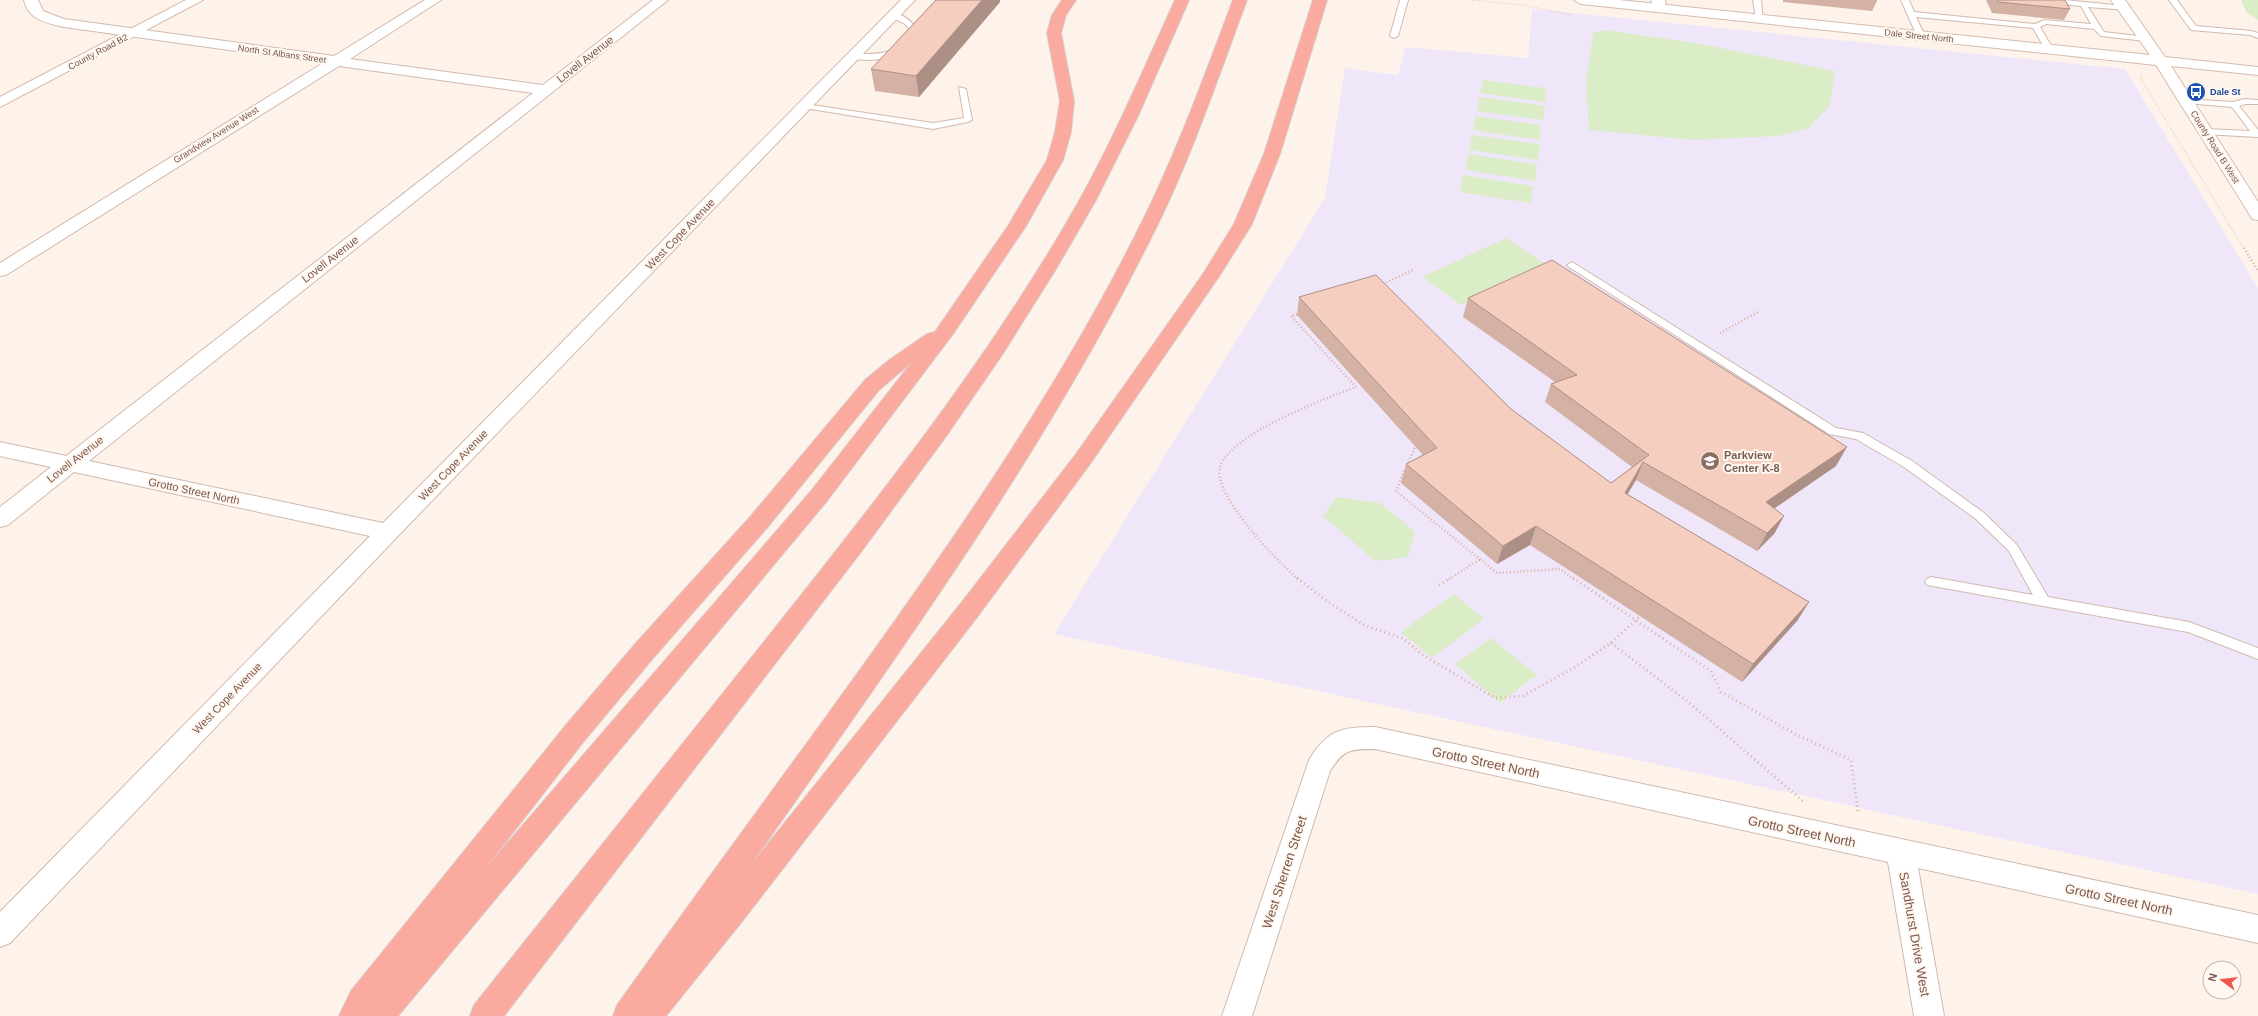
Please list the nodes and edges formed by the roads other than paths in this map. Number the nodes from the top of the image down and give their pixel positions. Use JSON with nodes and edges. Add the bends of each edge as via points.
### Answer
{"nodes":[{"id":1,"x":31,"y":0,"type":"edge"},
{"id":2,"x":196,"y":0,"type":"edge"},
{"id":3,"x":434,"y":0,"type":"edge"},
{"id":4,"x":661,"y":0,"type":"edge"},
{"id":5,"x":908,"y":0,"type":"edge"},
{"id":6,"x":1069,"y":0,"type":"edge"},
{"id":7,"x":1182,"y":0,"type":"edge"},
{"id":8,"x":1240,"y":0,"type":"edge"},
{"id":9,"x":1320,"y":0,"type":"edge"},
{"id":10,"x":1404,"y":0,"type":"edge"},
{"id":11,"x":1581,"y":0,"type":"edge"},
{"id":12,"x":1757,"y":0,"type":"edge"},
{"id":13,"x":1905,"y":0,"type":"edge"},
{"id":14,"x":2043,"y":0,"type":"edge"},
{"id":15,"x":2173,"y":0,"type":"edge"},
{"id":16,"x":1658,"y":4,"type":"edge"},
{"id":17,"x":2083,"y":4,"type":"junction"},
{"id":18,"x":2121,"y":4,"type":"edge"},
{"id":19,"x":1911,"y":14,"type":"junction"},
{"id":20,"x":894,"y":15,"type":"junction"},
{"id":21,"x":1760,"y":19,"type":"junction"},
{"id":22,"x":2036,"y":26,"type":"junction"},
{"id":23,"x":2097,"y":27,"type":"junction"},
{"id":24,"x":133,"y":33,"type":"junction"},
{"id":25,"x":1394,"y":36,"type":"dead end"},
{"id":26,"x":1921,"y":36,"type":"junction"},
{"id":27,"x":2258,"y":36,"type":"edge"},
{"id":28,"x":2145,"y":39,"type":"junction"},
{"id":29,"x":2049,"y":49,"type":"junction"},
{"id":30,"x":853,"y":56,"type":"junction"},
{"id":31,"x":334,"y":61,"type":"junction"},
{"id":32,"x":2161,"y":61,"type":"junction"},
{"id":33,"x":2258,"y":71,"type":"edge"},
{"id":34,"x":962,"y":89,"type":"dead end"},
{"id":35,"x":545,"y":90,"type":"junction"},
{"id":36,"x":2186,"y":101,"type":"junction"},
{"id":37,"x":2258,"y":102,"type":"edge"},
{"id":38,"x":0,"y":103,"type":"edge"},
{"id":39,"x":2234,"y":105,"type":"junction"},
{"id":40,"x":805,"y":106,"type":"junction"},
{"id":41,"x":2206,"y":132,"type":"junction"},
{"id":42,"x":2257,"y":134,"type":"edge"},
{"id":43,"x":2258,"y":215,"type":"edge"},
{"id":44,"x":1572,"y":264,"type":"dead end"},
{"id":45,"x":0,"y":271,"type":"edge"},
{"id":46,"x":946,"y":330,"type":"junction"},
{"id":47,"x":0,"y":449,"type":"edge"},
{"id":48,"x":69,"y":464,"type":"junction"},
{"id":49,"x":0,"y":519,"type":"edge"},
{"id":50,"x":388,"y":532,"type":"junction"},
{"id":51,"x":1931,"y":582,"type":"dead end"},
{"id":52,"x":2044,"y":602,"type":"junction"},
{"id":53,"x":2258,"y":654,"type":"edge"},
{"id":54,"x":1346,"y":738,"type":"joint"},
{"id":55,"x":1901,"y":853,"type":"junction"},
{"id":56,"x":2258,"y":928,"type":"edge"},
{"id":57,"x":0,"y":933,"type":"edge"},
{"id":58,"x":354,"y":1016,"type":"edge"},
{"id":59,"x":378,"y":1016,"type":"edge"},
{"id":60,"x":485,"y":1016,"type":"edge"},
{"id":61,"x":628,"y":1016,"type":"edge"},
{"id":62,"x":646,"y":1016,"type":"edge"},
{"id":63,"x":1237,"y":1016,"type":"edge"},
{"id":64,"x":1928,"y":1016,"type":"edge"}],
"edges":[{"from":1,"to":24,"type":"street","name":"North St Albans Street","via":[[32,8],[49,19]]},
{"from":2,"to":24,"type":"street","name":"County Road B2"},
{"from":3,"to":31,"type":"street","name":"Grandview Avenue West"},
{"from":4,"to":35,"type":"street","name":"Lovell Avenue"},
{"from":5,"to":20,"type":"street","name":"West Cope Avenue"},
{"from":6,"to":46,"type":"highway","via":[[1059,15],[1054,33],[1067,101],[1064,132],[1055,160],[1017,226]]},
{"from":7,"to":60,"type":"highway","via":[[1120,139],[1098,181],[1007,333],[853,546]]},
{"from":8,"to":61,"type":"highway","via":[[1167,190],[1112,298],[1045,414],[943,570]]},
{"from":9,"to":62,"type":"highway","via":[[1272,154],[1243,224],[1211,275],[1083,458],[970,609],[734,909]]},
{"from":10,"to":25,"type":"lane"},
{"from":11,"to":16,"type":"street","name":"Dale Street North"},
{"from":12,"to":21,"type":"lane"},
{"from":13,"to":19,"type":"lane"},
{"from":14,"to":17,"type":"lane"},
{"from":15,"to":27,"type":"lane","via":[[2194,28],[2252,33]]},
{"from":16,"to":21,"type":"street","name":"Dale Street North"},
{"from":17,"to":18,"type":"lane"},
{"from":17,"to":23,"type":"lane"},
{"from":18,"to":28,"type":"street","name":"County Road B West"},
{"from":19,"to":22,"type":"lane"},
{"from":19,"to":26,"type":"lane"},
{"from":20,"to":30,"type":"street","name":"West Cope Avenue"},
{"from":20,"to":30,"type":"lane","via":[[908,22],[914,30],[909,42],[895,53],[884,56]]},
{"from":21,"to":26,"type":"street","name":"Dale Street North"},
{"from":22,"to":23,"type":"lane","via":[[2045,22]]},
{"from":22,"to":29,"type":"lane"},
{"from":23,"to":28,"type":"lane","via":[[2101,34]]},
{"from":24,"to":31,"type":"street","name":"North St Albans Street"},
{"from":24,"to":38,"type":"street","name":"County Road B2"},
{"from":26,"to":29,"type":"street","name":"Dale Street North"},
{"from":28,"to":32,"type":"street","name":"County Road B West"},
{"from":29,"to":32,"type":"street","name":"Dale Street North"},
{"from":30,"to":40,"type":"street","name":"West Cope Avenue"},
{"from":31,"to":35,"type":"street","name":"North St Albans Street"},
{"from":31,"to":45,"type":"street","name":"Grandview Avenue West"},
{"from":32,"to":33,"type":"street","name":"Dale Street North"},
{"from":32,"to":36,"type":"street","name":"County Road B West"},
{"from":34,"to":40,"type":"lane","via":[[968,120],[933,126]]},
{"from":35,"to":48,"type":"street","name":"Lovell Avenue"},
{"from":36,"to":39,"type":"lane"},
{"from":36,"to":41,"type":"street","name":"County Road B West"},
{"from":37,"to":39,"type":"lane","via":[[2245,101]]},
{"from":39,"to":42,"type":"lane"},
{"from":40,"to":50,"type":"street","name":"West Cope Avenue"},
{"from":41,"to":42,"type":"lane"},
{"from":41,"to":43,"type":"street","name":"County Road B West"},
{"from":44,"to":52,"type":"lane","via":[[1832,431],[1859,436],[1908,464],[1980,516],[2013,548]]},
{"from":46,"to":58,"type":"highway","via":[[896,364],[872,385],[758,523],[575,733],[362,1002]]},
{"from":46,"to":59,"type":"highway","via":[[819,496]]},
{"from":47,"to":48,"type":"street","name":"Grotto Street North"},
{"from":48,"to":49,"type":"street","name":"Lovell Avenue"},
{"from":48,"to":50,"type":"street","name":"Grotto Street North"},
{"from":50,"to":57,"type":"street","name":"West Cope Avenue"},
{"from":51,"to":52,"type":"lane"},
{"from":52,"to":53,"type":"lane","via":[[2189,627]]},
{"from":54,"to":55,"type":"street","name":"Grotto Street North","via":[[1375,738]]},
{"from":54,"to":63,"type":"street","name":"West Sherren Street","via":[[1330,747],[1318,768]]},
{"from":55,"to":56,"type":"street","name":"Grotto Street North"},
{"from":55,"to":64,"type":"street","name":"Sandhurst Drive West"}]}
